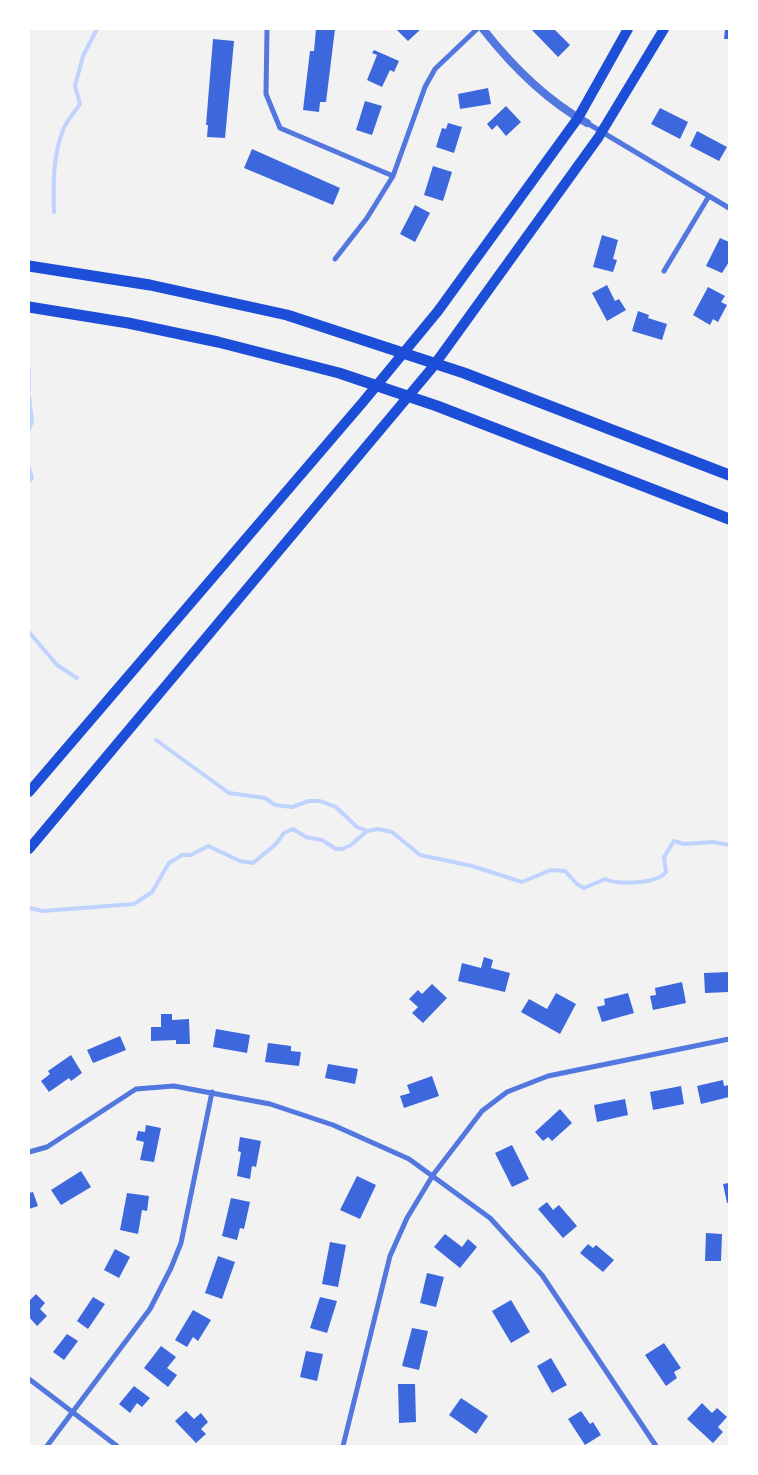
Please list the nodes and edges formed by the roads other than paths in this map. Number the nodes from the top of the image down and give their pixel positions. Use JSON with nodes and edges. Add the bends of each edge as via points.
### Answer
{"nodes":[{"id":1,"x":266,"y":29,"type":"edge"},
{"id":2,"x":477,"y":29,"type":"edge"},
{"id":3,"x":483,"y":29,"type":"edge"},
{"id":4,"x":628,"y":29,"type":"edge"},
{"id":5,"x":664,"y":29,"type":"edge"},
{"id":6,"x":578,"y":118,"type":"junction"},
{"id":7,"x":587,"y":123,"type":"joint"},
{"id":8,"x":601,"y":132,"type":"junction"},
{"id":9,"x":393,"y":176,"type":"junction"},
{"id":10,"x":709,"y":196,"type":"junction"},
{"id":11,"x":729,"y":208,"type":"edge"},
{"id":12,"x":336,"y":259,"type":"dead end"},
{"id":13,"x":29,"y":266,"type":"edge"},
{"id":14,"x":664,"y":272,"type":"dead end"},
{"id":15,"x":29,"y":308,"type":"edge"},
{"id":16,"x":729,"y":475,"type":"edge"},
{"id":17,"x":729,"y":519,"type":"edge"},
{"id":18,"x":29,"y":792,"type":"edge"},
{"id":19,"x":29,"y":849,"type":"edge"},
{"id":20,"x":729,"y":1039,"type":"edge"},
{"id":21,"x":212,"y":1092,"type":"junction"},
{"id":22,"x":29,"y":1152,"type":"edge"},
{"id":23,"x":433,"y":1175,"type":"junction"},
{"id":24,"x":29,"y":1380,"type":"edge"},
{"id":25,"x":72,"y":1413,"type":"junction"},
{"id":26,"x":48,"y":1446,"type":"edge"},
{"id":27,"x":117,"y":1446,"type":"edge"},
{"id":28,"x":343,"y":1446,"type":"edge"},
{"id":29,"x":656,"y":1446,"type":"edge"}],
"edges":[{"from":1,"to":9,"type":"street","via":[[266,94],[280,128]]},
{"from":2,"to":9,"type":"street","via":[[435,69],[425,87]]},
{"from":3,"to":6,"type":"street","via":[[538,89]]},
{"from":4,"to":6,"type":"main road"},
{"from":5,"to":8,"type":"main road"},
{"from":6,"to":7,"type":"street"},
{"from":6,"to":18,"type":"main road","via":[[438,311]]},
{"from":7,"to":8,"type":"street"},
{"from":8,"to":10,"type":"street"},
{"from":8,"to":19,"type":"main road","via":[[432,368]]},
{"from":9,"to":12,"type":"street"},
{"from":10,"to":11,"type":"street"},
{"from":10,"to":14,"type":"street"},
{"from":13,"to":16,"type":"highway","via":[[150,285],[287,315],[464,374]]},
{"from":15,"to":17,"type":"highway","via":[[128,323],[218,342],[339,374],[437,406]]},
{"from":20,"to":23,"type":"street","via":[[548,1076],[507,1092],[482,1111]]},
{"from":21,"to":22,"type":"street","via":[[174,1086],[136,1090],[47,1147]]},
{"from":21,"to":23,"type":"street","via":[[270,1104],[333,1125],[409,1159]]},
{"from":21,"to":25,"type":"street","via":[[181,1243],[171,1268],[150,1309]]},
{"from":23,"to":28,"type":"street","via":[[407,1218],[390,1256]]},
{"from":23,"to":29,"type":"street","via":[[490,1218],[542,1275]]},
{"from":24,"to":25,"type":"street"},
{"from":25,"to":26,"type":"street"},
{"from":25,"to":27,"type":"street"}]}
